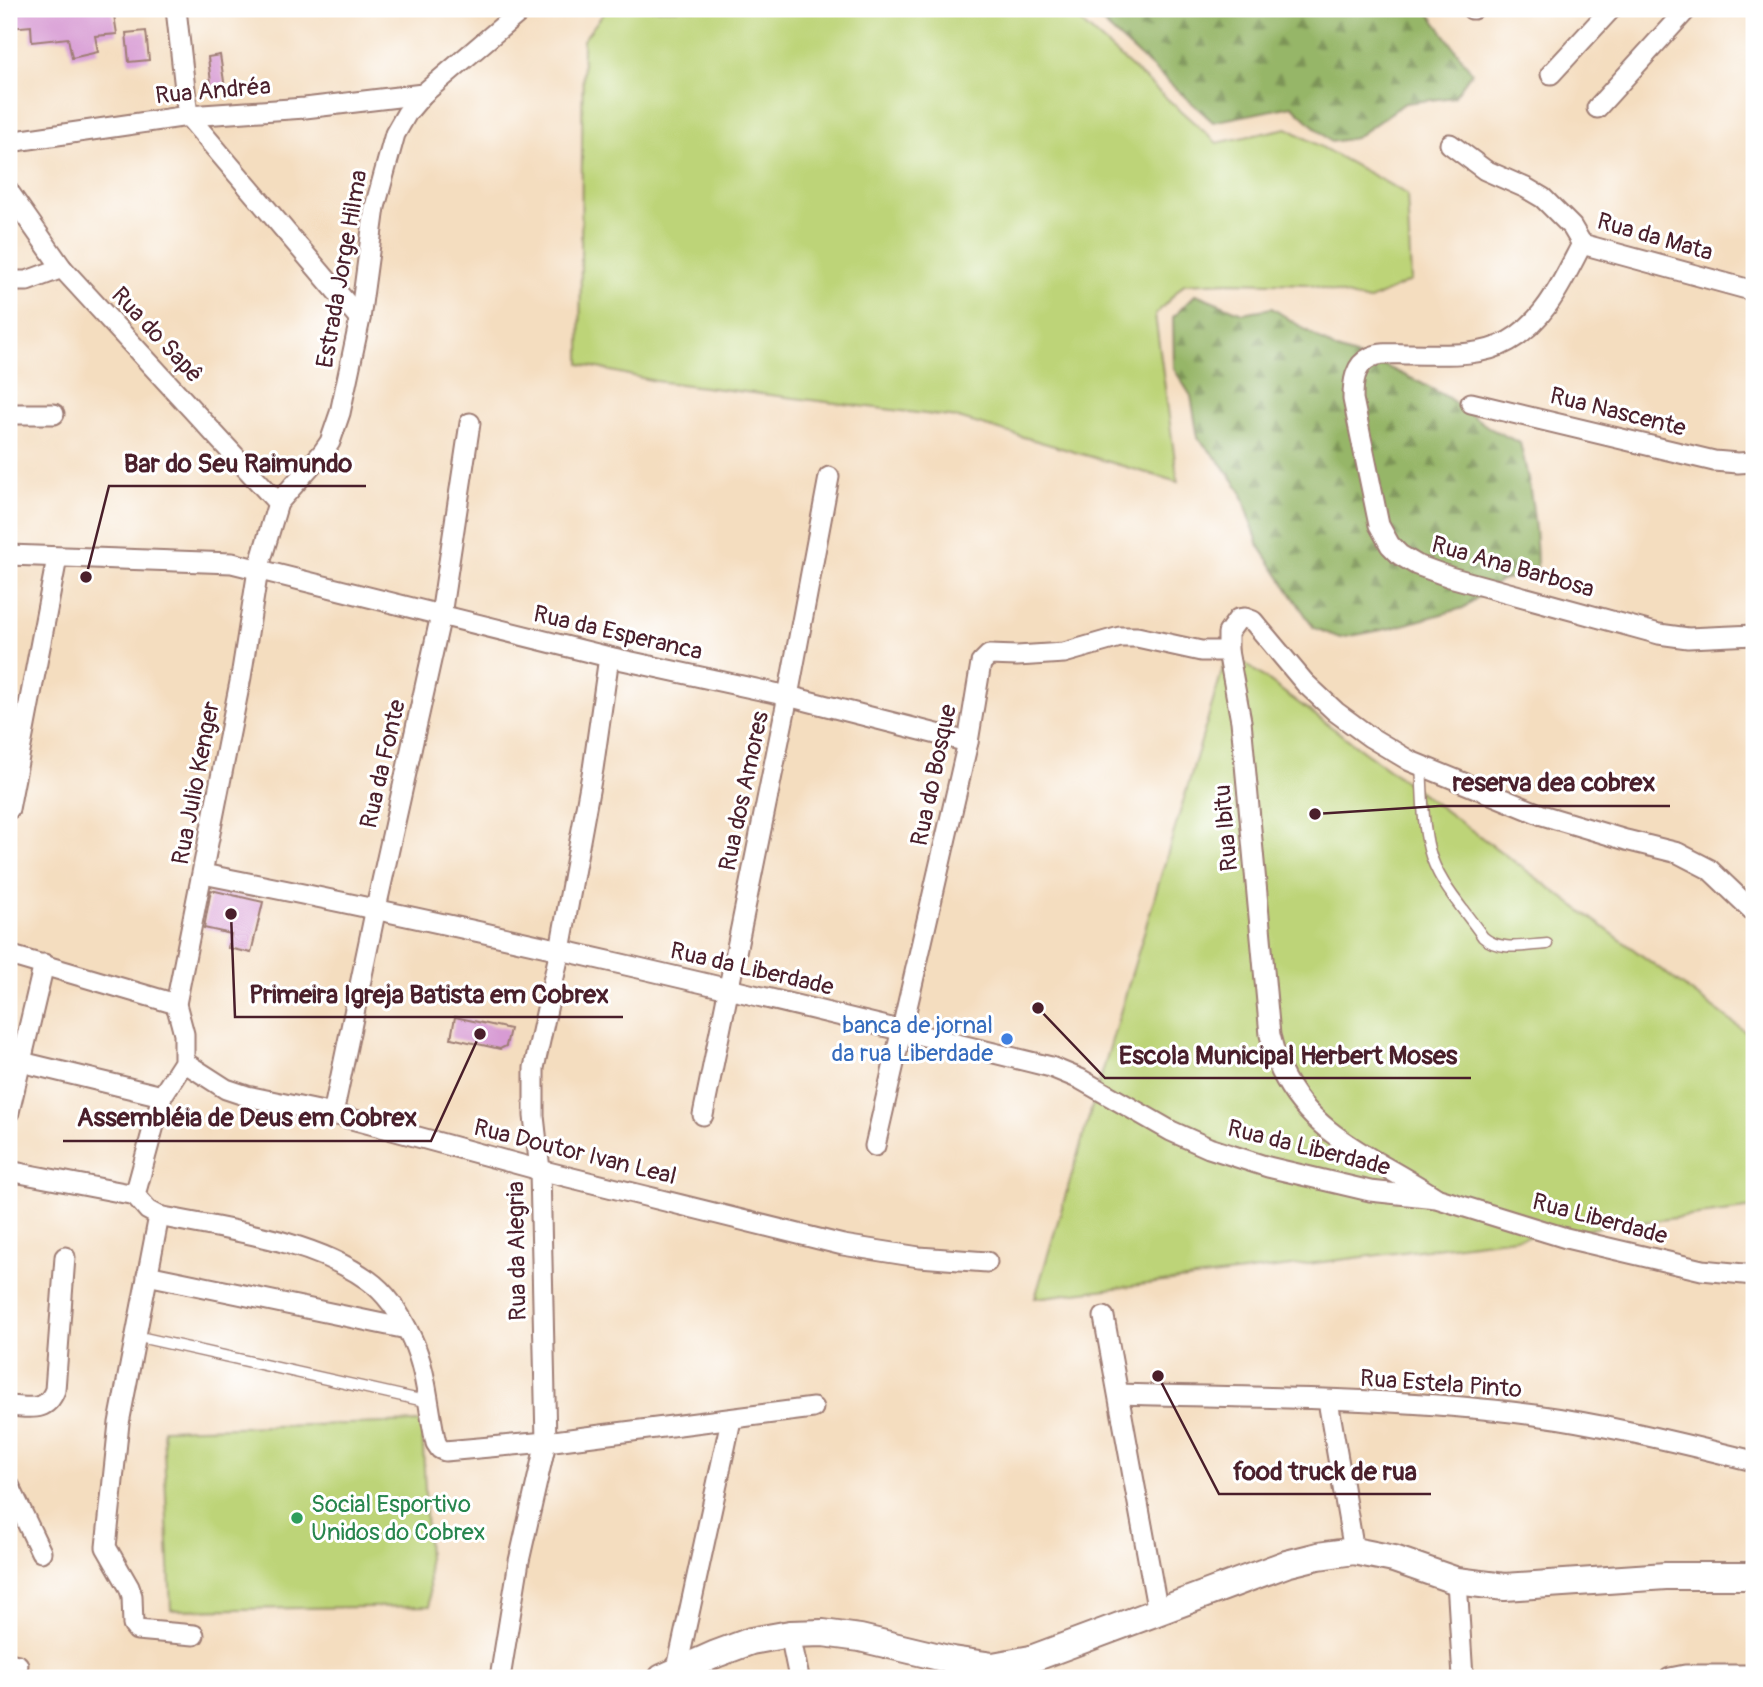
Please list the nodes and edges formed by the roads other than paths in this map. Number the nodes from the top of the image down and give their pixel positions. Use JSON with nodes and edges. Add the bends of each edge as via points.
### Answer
{"nodes":[{"id":1,"x":176,"y":9,"type":"edge"},
{"id":2,"x":523,"y":9,"type":"edge"},
{"id":3,"x":1611,"y":9,"type":"edge"},
{"id":4,"x":1687,"y":9,"type":"edge"},
{"id":5,"x":1551,"y":74,"type":"dead end"},
{"id":6,"x":423,"y":94,"type":"junction"},
{"id":7,"x":1597,"y":108,"type":"dead end"},
{"id":8,"x":188,"y":116,"type":"junction"},
{"id":9,"x":9,"y":142,"type":"edge"},
{"id":10,"x":1450,"y":144,"type":"dead end"},
{"id":11,"x":9,"y":192,"type":"edge"},
{"id":12,"x":1582,"y":244,"type":"junction"},
{"id":13,"x":62,"y":268,"type":"junction"},
{"id":14,"x":9,"y":281,"type":"edge"},
{"id":15,"x":1754,"y":291,"type":"edge"},
{"id":16,"x":360,"y":319,"type":"junction"},
{"id":17,"x":1471,"y":403,"type":"dead end"},
{"id":18,"x":9,"y":414,"type":"edge"},
{"id":19,"x":54,"y":414,"type":"dead end"},
{"id":20,"x":470,"y":423,"type":"dead end"},
{"id":21,"x":1754,"y":462,"type":"edge"},
{"id":22,"x":829,"y":477,"type":"dead end"},
{"id":23,"x":278,"y":503,"type":"junction"},
{"id":24,"x":9,"y":555,"type":"edge"},
{"id":25,"x":57,"y":558,"type":"junction"},
{"id":26,"x":258,"y":570,"type":"junction"},
{"id":27,"x":441,"y":615,"type":"junction"},
{"id":28,"x":1754,"y":635,"type":"edge"},
{"id":29,"x":1228,"y":650,"type":"junction"},
{"id":30,"x":609,"y":657,"type":"junction"},
{"id":31,"x":788,"y":696,"type":"junction"},
{"id":32,"x":968,"y":742,"type":"junction"},
{"id":33,"x":1421,"y":766,"type":"junction"},
{"id":34,"x":9,"y":809,"type":"edge"},
{"id":35,"x":203,"y":874,"type":"junction"},
{"id":36,"x":376,"y":908,"type":"junction"},
{"id":37,"x":1754,"y":912,"type":"edge"},
{"id":38,"x":1547,"y":944,"type":"dead end"},
{"id":39,"x":560,"y":950,"type":"junction"},
{"id":40,"x":9,"y":955,"type":"edge"},
{"id":41,"x":44,"y":964,"type":"junction"},
{"id":42,"x":729,"y":988,"type":"junction"},
{"id":43,"x":176,"y":1004,"type":"junction"},
{"id":44,"x":902,"y":1031,"type":"junction"},
{"id":45,"x":14,"y":1060,"type":"edge"},
{"id":46,"x":184,"y":1062,"type":"junction"},
{"id":47,"x":162,"y":1096,"type":"junction"},
{"id":48,"x":9,"y":1112,"type":"edge"},
{"id":49,"x":333,"y":1114,"type":"junction"},
{"id":50,"x":703,"y":1115,"type":"dead end"},
{"id":51,"x":875,"y":1146,"type":"dead end"},
{"id":52,"x":540,"y":1170,"type":"junction"},
{"id":53,"x":9,"y":1171,"type":"edge"},
{"id":54,"x":135,"y":1195,"type":"junction"},
{"id":55,"x":1436,"y":1198,"type":"junction"},
{"id":56,"x":159,"y":1216,"type":"junction"},
{"id":57,"x":65,"y":1257,"type":"dead end"},
{"id":58,"x":987,"y":1262,"type":"dead end"},
{"id":59,"x":147,"y":1275,"type":"junction"},
{"id":60,"x":1754,"y":1275,"type":"edge"},
{"id":61,"x":1104,"y":1317,"type":"dead end"},
{"id":62,"x":407,"y":1329,"type":"junction"},
{"id":63,"x":135,"y":1336,"type":"junction"},
{"id":64,"x":1119,"y":1394,"type":"junction"},
{"id":65,"x":1328,"y":1401,"type":"junction"},
{"id":66,"x":429,"y":1402,"type":"junction"},
{"id":67,"x":9,"y":1406,"type":"edge"},
{"id":68,"x":813,"y":1408,"type":"dead end"},
{"id":69,"x":731,"y":1420,"type":"junction"},
{"id":70,"x":546,"y":1442,"type":"junction"},
{"id":71,"x":1754,"y":1461,"type":"edge"},
{"id":72,"x":9,"y":1485,"type":"edge"},
{"id":73,"x":1354,"y":1551,"type":"junction"},
{"id":74,"x":41,"y":1552,"type":"dead end"},
{"id":75,"x":1754,"y":1576,"type":"edge"},
{"id":76,"x":1457,"y":1581,"type":"junction"},
{"id":77,"x":1158,"y":1614,"type":"junction"},
{"id":78,"x":790,"y":1634,"type":"junction"},
{"id":79,"x":194,"y":1635,"type":"dead end"},
{"id":80,"x":993,"y":1672,"type":"edge"},
{"id":81,"x":1754,"y":1675,"type":"edge"},
{"id":82,"x":669,"y":1676,"type":"edge"},
{"id":83,"x":500,"y":1678,"type":"edge"},
{"id":84,"x":799,"y":1678,"type":"edge"},
{"id":85,"x":1463,"y":1678,"type":"edge"},
{"id":86,"x":1670,"y":1678,"type":"edge"}],
"edges":[{"from":1,"to":8,"type":"street"},
{"from":2,"to":6,"type":"street","name":"Estrada Jorge Hilma"},
{"from":3,"to":5,"type":"street"},
{"from":4,"to":7,"type":"street"},
{"from":6,"to":8,"type":"street","name":"Rua Andréa"},
{"from":6,"to":16,"type":"street","name":"Estrada Jorge Hilma","via":[[395,134],[385,165]]},
{"from":8,"to":9,"type":"street","name":"Rua Andréa"},
{"from":8,"to":16,"type":"street"},
{"from":10,"to":12,"type":"street","name":"Rua da Mata","via":[[1485,170],[1543,198]]},
{"from":11,"to":13,"type":"street","name":"Rua do Sapê"},
{"from":12,"to":15,"type":"street","name":"Rua da Mata"},
{"from":12,"to":28,"type":"street","name":"Rua Ana Barbosa","via":[[1540,316],[1506,343],[1478,352],[1372,356],[1358,369],[1353,399],[1379,525],[1400,555],[1450,577],[1659,634],[1688,638]]},
{"from":13,"to":14,"type":"street","via":[[27,281]]},
{"from":13,"to":23,"type":"street","name":"Rua do Sapê"},
{"from":16,"to":23,"type":"street","name":"Estrada Jorge Hilma","via":[[330,442]]},
{"from":17,"to":21,"type":"street","name":"Rua Nascente","via":[[1714,461]]},
{"from":18,"to":19,"type":"street"},
{"from":20,"to":27,"type":"street","name":"Rua da Fonte"},
{"from":22,"to":31,"type":"street","name":"Rua dos Amores"},
{"from":23,"to":26,"type":"street","name":"Estrada Jorge Hilma"},
{"from":24,"to":25,"type":"street","name":"Rua da Esperanca"},
{"from":25,"to":26,"type":"street","name":"Rua da Esperanca","via":[[206,561]]},
{"from":25,"to":34,"type":"street"},
{"from":26,"to":27,"type":"street","name":"Rua da Esperanca"},
{"from":26,"to":35,"type":"street","name":"Rua Julio Kenger"},
{"from":27,"to":30,"type":"street","name":"Rua da Esperanca"},
{"from":27,"to":36,"type":"street","name":"Rua da Fonte"},
{"from":29,"to":32,"type":"street","name":"Rua do Bosque","via":[[1201,651],[1120,637],[1064,653],[989,654],[981,663]]},
{"from":29,"to":33,"type":"street","name":"Rua Ibitu","via":[[1232,625],[1238,619],[1253,621],[1336,712]]},
{"from":29,"to":55,"type":"street","name":"Rua Ibitu","via":[[1241,721],[1270,1035],[1280,1070],[1319,1122],[1365,1157]]},
{"from":30,"to":31,"type":"street","name":"Rua da Esperanca"},
{"from":30,"to":39,"type":"street","name":"Rua da Alegria"},
{"from":31,"to":32,"type":"street","name":"Rua da Esperanca"},
{"from":31,"to":42,"type":"street","name":"Rua dos Amores"},
{"from":32,"to":44,"type":"street","name":"Rua do Bosque"},
{"from":33,"to":37,"type":"street","via":[[1542,815],[1678,853],[1709,869]]},
{"from":33,"to":38,"type":"lane","via":[[1426,828],[1441,878],[1489,943],[1500,947]]},
{"from":35,"to":36,"type":"street","name":"Rua da Liberdade"},
{"from":35,"to":43,"type":"street","name":"Rua Julio Kenger"},
{"from":36,"to":39,"type":"street","name":"Rua da Liberdade"},
{"from":36,"to":49,"type":"street","name":"Rua da Fonte"},
{"from":39,"to":42,"type":"street","name":"Rua da Liberdade"},
{"from":39,"to":52,"type":"street","name":"Rua da Alegria","via":[[534,1068]]},
{"from":40,"to":41,"type":"street"},
{"from":41,"to":43,"type":"street"},
{"from":41,"to":45,"type":"street"},
{"from":42,"to":44,"type":"street","name":"Rua da Liberdade"},
{"from":42,"to":50,"type":"street","name":"Rua dos Amores"},
{"from":43,"to":46,"type":"street","via":[[186,1049]]},
{"from":44,"to":51,"type":"street","name":"Rua do Bosque"},
{"from":44,"to":55,"type":"street","name":"Rua da Liberdade","via":[[1051,1067],[1171,1131],[1268,1167],[1370,1191]]},
{"from":45,"to":47,"type":"street"},
{"from":45,"to":48,"type":"street"},
{"from":46,"to":47,"type":"street"},
{"from":46,"to":49,"type":"street","name":"Rua Doutor Ivan Leal","via":[[226,1089]]},
{"from":47,"to":54,"type":"street"},
{"from":49,"to":52,"type":"street","name":"Rua Doutor Ivan Leal"},
{"from":52,"to":58,"type":"street","name":"Rua Doutor Ivan Leal","via":[[843,1245]]},
{"from":52,"to":70,"type":"street","name":"Rua da Alegria"},
{"from":53,"to":54,"type":"street"},
{"from":54,"to":56,"type":"street"},
{"from":55,"to":60,"type":"street","name":"Rua Liberdade","via":[[1566,1238],[1702,1270]]},
{"from":56,"to":59,"type":"street"},
{"from":56,"to":62,"type":"street","via":[[284,1242],[336,1262],[369,1280]]},
{"from":57,"to":67,"type":"street","via":[[55,1390],[51,1400],[36,1408]]},
{"from":59,"to":62,"type":"street"},
{"from":59,"to":63,"type":"street"},
{"from":61,"to":64,"type":"street"},
{"from":62,"to":66,"type":"street"},
{"from":63,"to":66,"type":"lane"},
{"from":63,"to":79,"type":"street","via":[[119,1423],[106,1547],[129,1587],[136,1630]]},
{"from":64,"to":65,"type":"street","name":"Rua Estela Pinto"},
{"from":64,"to":77,"type":"street"},
{"from":65,"to":71,"type":"street","name":"Rua Estela Pinto","via":[[1535,1415]]},
{"from":65,"to":73,"type":"street"},
{"from":66,"to":70,"type":"street","via":[[436,1443],[445,1451]]},
{"from":68,"to":69,"type":"street"},
{"from":69,"to":70,"type":"street"},
{"from":69,"to":82,"type":"street"},
{"from":70,"to":83,"type":"street","name":"Rua da Alegria","via":[[519,1561]]},
{"from":72,"to":74,"type":"street"},
{"from":73,"to":76,"type":"street","via":[[1394,1559]]},
{"from":73,"to":77,"type":"street","via":[[1286,1564]]},
{"from":75,"to":76,"type":"street","via":[[1666,1576],[1505,1587]]},
{"from":76,"to":85,"type":"street"},
{"from":77,"to":80,"type":"street"},
{"from":78,"to":80,"type":"street","via":[[860,1638]]},
{"from":78,"to":82,"type":"street","via":[[739,1646]]},
{"from":78,"to":84,"type":"street"},
{"from":81,"to":86,"type":"street"}]}
